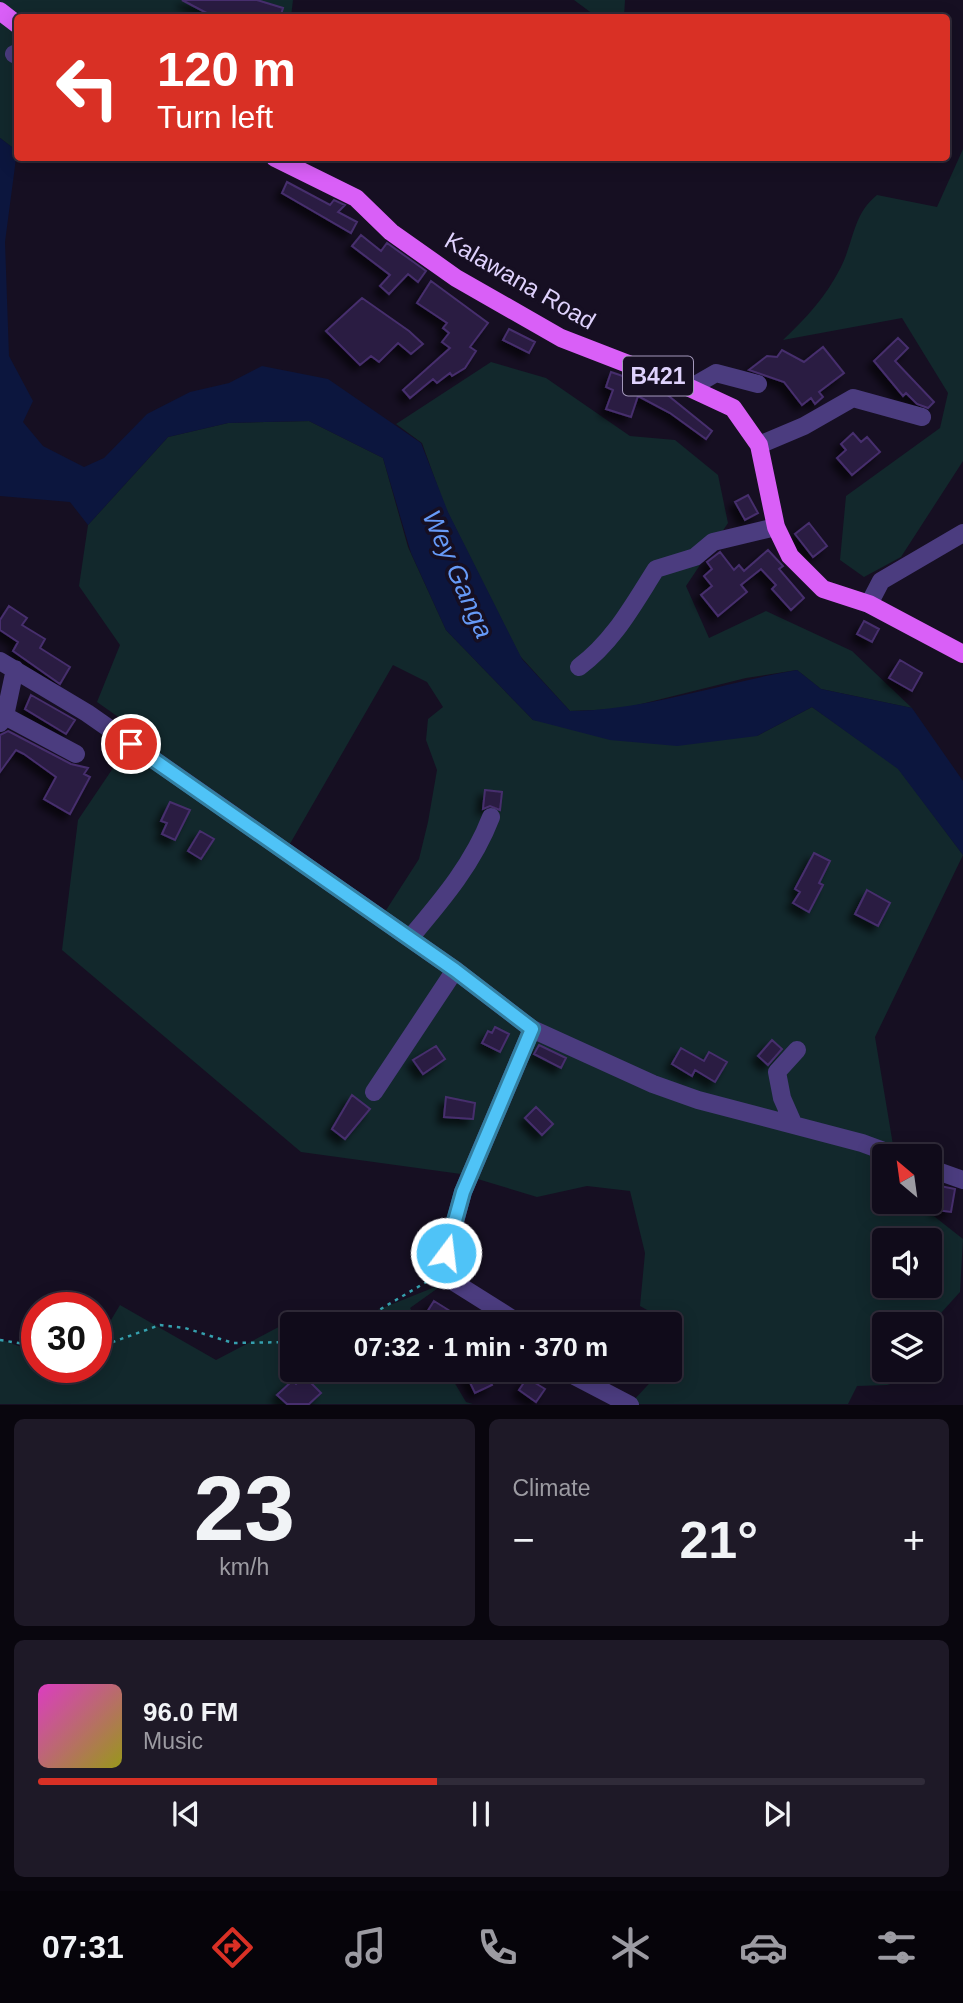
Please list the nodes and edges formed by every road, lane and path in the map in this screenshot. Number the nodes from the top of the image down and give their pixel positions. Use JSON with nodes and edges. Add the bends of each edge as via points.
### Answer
{"nodes":[{"id":1,"x":0,"y":11,"type":"edge"},
{"id":2,"x":14,"y":22,"type":"edge"},
{"id":3,"x":281,"y":161,"type":"edge"},
{"id":4,"x":758,"y":384,"type":"dead end"},
{"id":5,"x":690,"y":388,"type":"junction"},
{"id":6,"x":922,"y":417,"type":"dead end"},
{"id":7,"x":759,"y":445,"type":"junction"},
{"id":8,"x":776,"y":527,"type":"junction"},
{"id":9,"x":963,"y":533,"type":"edge"},
{"id":10,"x":869,"y":604,"type":"junction"},
{"id":11,"x":963,"y":654,"type":"edge"},
{"id":12,"x":8,"y":665,"type":"edge"},
{"id":13,"x":579,"y":667,"type":"dead end"},
{"id":14,"x":2,"y":719,"type":"edge"},
{"id":15,"x":76,"y":754,"type":"dead end"},
{"id":16,"x":491,"y":817,"type":"dead end"},
{"id":17,"x":410,"y":938,"type":"junction"},
{"id":18,"x":455,"y":970,"type":"junction"},
{"id":19,"x":532,"y":1029,"type":"junction"},
{"id":20,"x":797,"y":1050,"type":"dead end"},
{"id":21,"x":374,"y":1092,"type":"dead end"},
{"id":22,"x":793,"y":1123,"type":"junction"},
{"id":23,"x":872,"y":1148,"type":"edge"},
{"id":24,"x":942,"y":1173,"type":"edge"},
{"id":25,"x":963,"y":1180,"type":"edge"},
{"id":26,"x":441,"y":1274,"type":"junction"},
{"id":27,"x":376,"y":1312,"type":"edge"},
{"id":28,"x":501,"y":1312,"type":"edge"},
{"id":29,"x":0,"y":1340,"type":"edge"},
{"id":30,"x":112,"y":1342,"type":"edge"},
{"id":31,"x":280,"y":1342,"type":"edge"},
{"id":32,"x":21,"y":1343,"type":"edge"},
{"id":33,"x":586,"y":1382,"type":"edge"},
{"id":34,"x":629,"y":1405,"type":"edge"}],
"edges":[{"from":1,"to":2,"type":"main road"},
{"from":3,"to":5,"type":"main road","name":"Kalawana Road","number":"B421","via":[[356,198],[391,232],[456,278],[561,338]]},
{"from":4,"to":5,"type":"street","via":[[716,373]]},
{"from":5,"to":7,"type":"main road","name":"Kalawana Road","number":"B421","via":[[733,408]]},
{"from":6,"to":7,"type":"street","via":[[853,398]]},
{"from":7,"to":8,"type":"main road","name":"Kalawana Road","number":"B421"},
{"from":8,"to":10,"type":"main road","name":"Kalawana Road","number":"B421","via":[[790,556],[822,589]]},
{"from":8,"to":13,"type":"street","via":[[713,542],[695,557],[656,569],[620,627],[601,651]]},
{"from":9,"to":10,"type":"street","via":[[881,581]]},
{"from":10,"to":11,"type":"main road","name":"Kalawana Road","number":"B421"},
{"from":12,"to":14,"type":"street"},
{"from":12,"to":17,"type":"street","via":[[87,713]]},
{"from":14,"to":15,"type":"street"},
{"from":16,"to":17,"type":"street","via":[[480,846],[456,882]]},
{"from":17,"to":18,"type":"street"},
{"from":18,"to":19,"type":"street"},
{"from":18,"to":21,"type":"street"},
{"from":19,"to":22,"type":"street","via":[[653,1084]]},
{"from":19,"to":26,"type":"street","via":[[463,1192]]},
{"from":20,"to":22,"type":"street","via":[[777,1072]]},
{"from":22,"to":23,"type":"street"},
{"from":24,"to":25,"type":"street"},
{"from":26,"to":27,"type":"path"},
{"from":26,"to":28,"type":"street"},
{"from":29,"to":32,"type":"path"},
{"from":30,"to":31,"type":"path","via":[[160,1325],[233,1343]]},
{"from":33,"to":34,"type":"street"}]}
